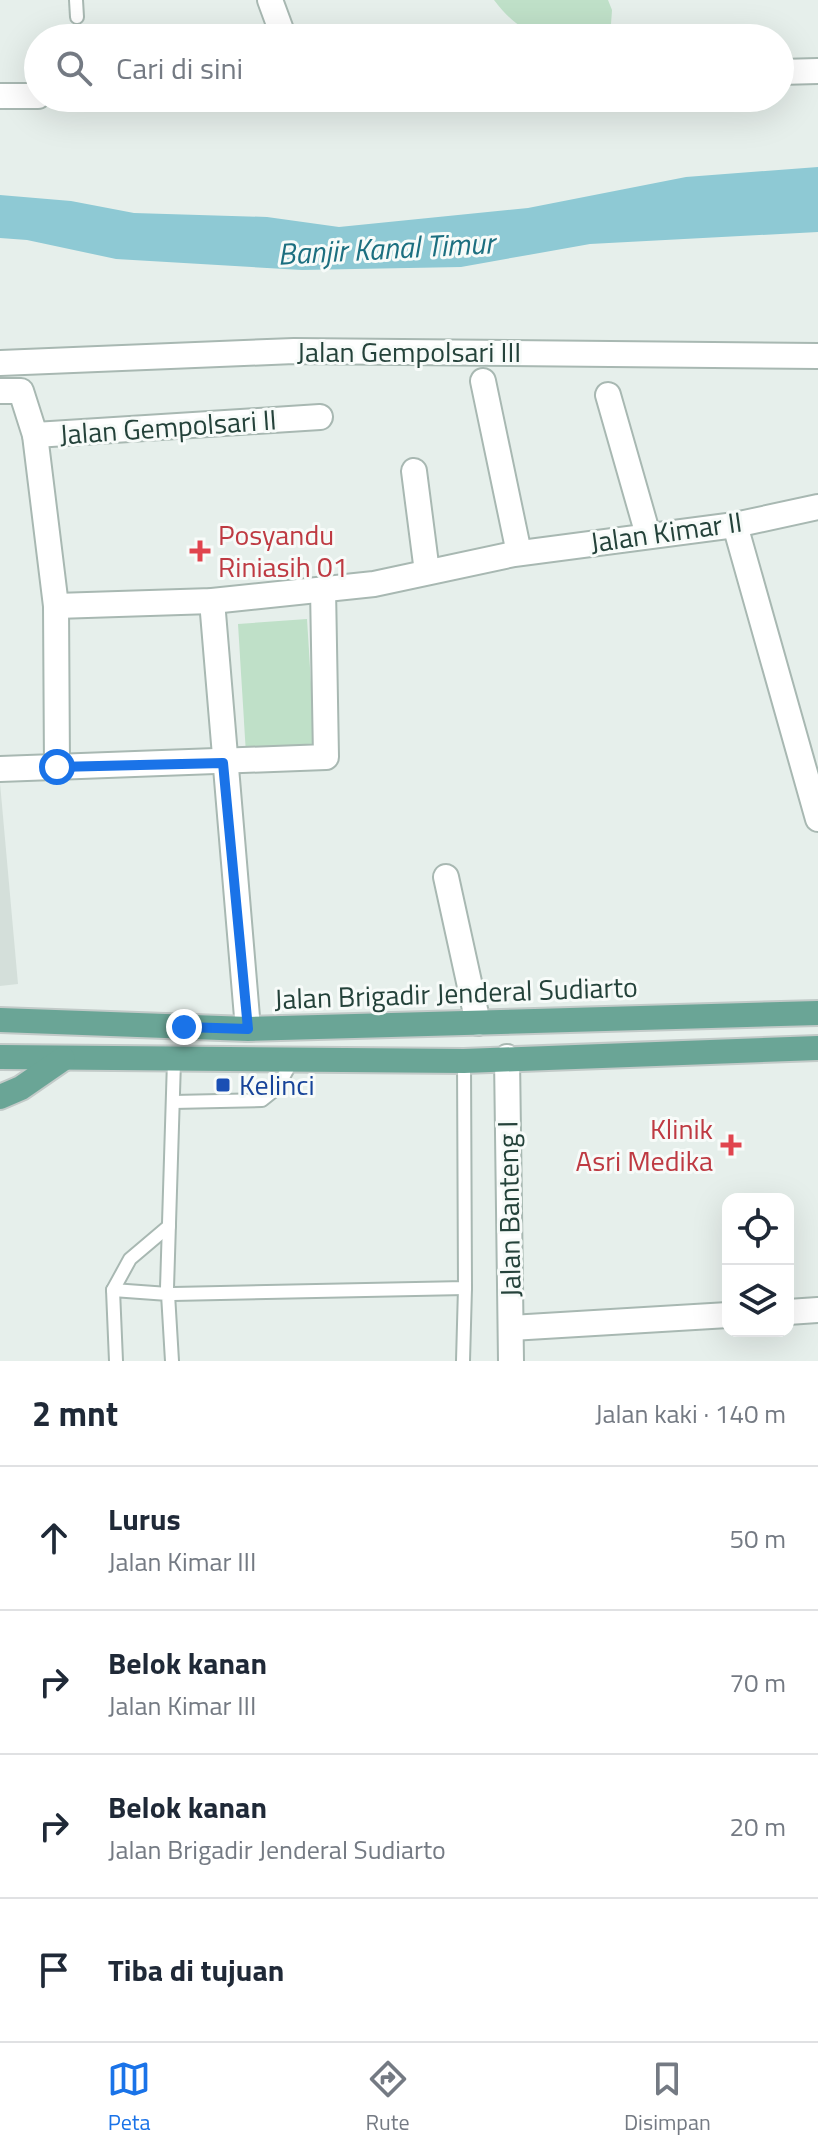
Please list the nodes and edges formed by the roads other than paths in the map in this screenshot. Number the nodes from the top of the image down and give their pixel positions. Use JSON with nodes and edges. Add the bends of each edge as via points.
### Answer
{"nodes":[{"id":1,"x":76,"y":0,"type":"edge"},
{"id":2,"x":270,"y":0,"type":"edge"},
{"id":3,"x":77,"y":17,"type":"dead end"},
{"id":4,"x":279,"y":24,"type":"edge"},
{"id":5,"x":818,"y":71,"type":"edge"},
{"id":6,"x":794,"y":72,"type":"edge"},
{"id":7,"x":0,"y":96,"type":"edge"},
{"id":8,"x":24,"y":96,"type":"edge"},
{"id":9,"x":818,"y":356,"type":"edge"},
{"id":10,"x":0,"y":363,"type":"edge"},
{"id":11,"x":483,"y":381,"type":"dead end"},
{"id":12,"x":0,"y":391,"type":"edge"},
{"id":13,"x":608,"y":395,"type":"dead end"},
{"id":14,"x":320,"y":417,"type":"dead end"},
{"id":15,"x":35,"y":435,"type":"junction"},
{"id":16,"x":414,"y":471,"type":"dead end"},
{"id":17,"x":818,"y":507,"type":"edge"},
{"id":18,"x":735,"y":525,"type":"junction"},
{"id":19,"x":648,"y":535,"type":"junction"},
{"id":20,"x":517,"y":553,"type":"junction"},
{"id":21,"x":427,"y":572,"type":"junction"},
{"id":22,"x":323,"y":589,"type":"junction"},
{"id":23,"x":212,"y":601,"type":"junction"},
{"id":24,"x":56,"y":606,"type":"junction"},
{"id":25,"x":223,"y":763,"type":"junction"},
{"id":26,"x":57,"y":767,"type":"junction"},
{"id":27,"x":0,"y":769,"type":"edge"},
{"id":28,"x":818,"y":819,"type":"edge"},
{"id":29,"x":446,"y":877,"type":"dead end"},
{"id":30,"x":818,"y":1013,"type":"edge"},
{"id":31,"x":0,"y":1020,"type":"edge"},
{"id":32,"x":478,"y":1023,"type":"junction"},
{"id":33,"x":248,"y":1029,"type":"junction"},
{"id":34,"x":818,"y":1048,"type":"edge"},
{"id":35,"x":0,"y":1057,"type":"edge"},
{"id":36,"x":507,"y":1057,"type":"junction"},
{"id":37,"x":818,"y":1057,"type":"edge"},
{"id":38,"x":63,"y":1059,"type":"junction"},
{"id":39,"x":174,"y":1061,"type":"junction"},
{"id":40,"x":292,"y":1061,"type":"junction"},
{"id":41,"x":464,"y":1061,"type":"junction"},
{"id":42,"x":0,"y":1097,"type":"edge"},
{"id":43,"x":173,"y":1102,"type":"junction"},
{"id":44,"x":169,"y":1226,"type":"junction"},
{"id":45,"x":465,"y":1288,"type":"junction"},
{"id":46,"x":113,"y":1290,"type":"junction"},
{"id":47,"x":168,"y":1294,"type":"junction"},
{"id":48,"x":818,"y":1310,"type":"edge"},
{"id":49,"x":794,"y":1312,"type":"edge"},
{"id":50,"x":722,"y":1315,"type":"edge"},
{"id":51,"x":511,"y":1328,"type":"junction"},
{"id":52,"x":116,"y":1361,"type":"edge"},
{"id":53,"x":172,"y":1361,"type":"edge"},
{"id":54,"x":463,"y":1361,"type":"edge"},
{"id":55,"x":511,"y":1361,"type":"edge"}],
"edges":[{"from":1,"to":3,"type":"lane"},
{"from":2,"to":4,"type":"street"},
{"from":5,"to":6,"type":"street"},
{"from":7,"to":8,"type":"street"},
{"from":9,"to":10,"type":"street","name":"Jalan Gempolsari III","via":[[294,351]]},
{"from":11,"to":20,"type":"street"},
{"from":12,"to":15,"type":"street","name":"Jalan Gempolsari II","via":[[21,391]]},
{"from":13,"to":19,"type":"street"},
{"from":14,"to":15,"type":"street","name":"Jalan Gempolsari II"},
{"from":15,"to":24,"type":"street"},
{"from":16,"to":21,"type":"street"},
{"from":17,"to":18,"type":"street","name":"Jalan Kimar II"},
{"from":18,"to":19,"type":"street","name":"Jalan Kimar II"},
{"from":18,"to":28,"type":"street"},
{"from":19,"to":20,"type":"street","name":"Jalan Kimar II"},
{"from":20,"to":21,"type":"street","name":"Jalan Kimar II"},
{"from":21,"to":22,"type":"street","name":"Jalan Kimar II"},
{"from":22,"to":23,"type":"street","name":"Jalan Kimar II"},
{"from":22,"to":25,"type":"street","via":[[326,757]]},
{"from":23,"to":24,"type":"street","name":"Jalan Kimar II"},
{"from":23,"to":25,"type":"street"},
{"from":24,"to":26,"type":"street"},
{"from":25,"to":26,"type":"street"},
{"from":25,"to":33,"type":"street"},
{"from":26,"to":27,"type":"street"},
{"from":29,"to":32,"type":"street"},
{"from":30,"to":32,"type":"main road","name":"Jalan Brigadir Jenderal Sudiarto"},
{"from":31,"to":33,"type":"main road","name":"Jalan Brigadir Jenderal Sudiarto"},
{"from":32,"to":33,"type":"main road","name":"Jalan Brigadir Jenderal Sudiarto"},
{"from":34,"to":36,"type":"main road"},
{"from":34,"to":37,"type":"street"},
{"from":35,"to":38,"type":"main road"},
{"from":36,"to":41,"type":"main road"},
{"from":36,"to":51,"type":"street","name":"Jalan Banteng I"},
{"from":38,"to":39,"type":"main road"},
{"from":38,"to":42,"type":"main road"},
{"from":39,"to":40,"type":"main road"},
{"from":39,"to":43,"type":"lane"},
{"from":40,"to":41,"type":"main road"},
{"from":40,"to":43,"type":"lane","via":[[277,1088],[262,1100]]},
{"from":41,"to":45,"type":"lane"},
{"from":43,"to":44,"type":"lane"},
{"from":44,"to":46,"type":"lane","via":[[130,1259]]},
{"from":44,"to":47,"type":"lane"},
{"from":45,"to":47,"type":"lane"},
{"from":45,"to":54,"type":"lane"},
{"from":46,"to":47,"type":"lane"},
{"from":46,"to":52,"type":"lane"},
{"from":47,"to":53,"type":"lane"},
{"from":48,"to":49,"type":"street"},
{"from":50,"to":51,"type":"street"},
{"from":51,"to":55,"type":"street","name":"Jalan Banteng I"}]}
